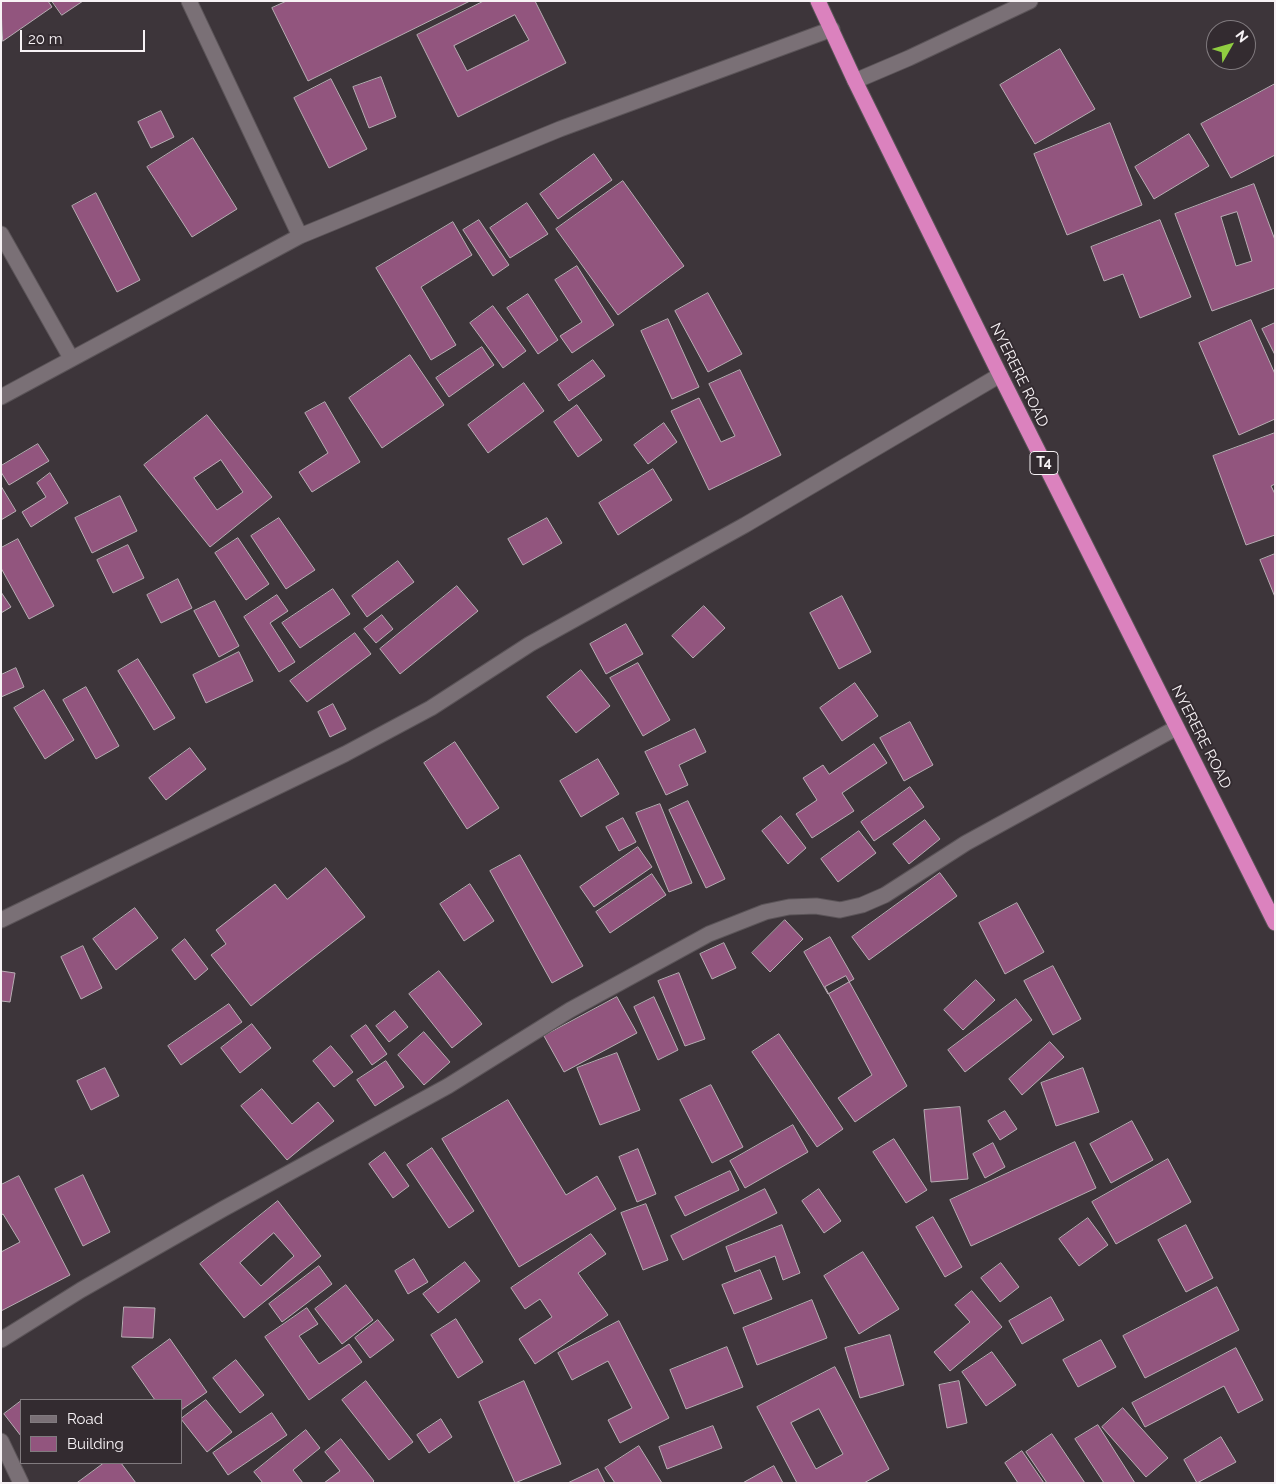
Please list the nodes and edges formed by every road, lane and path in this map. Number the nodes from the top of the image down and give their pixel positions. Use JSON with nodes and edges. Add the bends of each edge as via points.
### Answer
{"nodes":[{"id":1,"x":189,"y":1,"type":"edge"},
{"id":2,"x":818,"y":1,"type":"edge"},
{"id":3,"x":1030,"y":1,"type":"edge"},
{"id":4,"x":832,"y":28,"type":"junction"},
{"id":5,"x":855,"y":80,"type":"junction"},
{"id":6,"x":1,"y":234,"type":"edge"},
{"id":7,"x":300,"y":236,"type":"junction"},
{"id":8,"x":71,"y":358,"type":"junction"},
{"id":9,"x":1000,"y":375,"type":"junction"},
{"id":10,"x":1,"y":397,"type":"edge"},
{"id":11,"x":1176,"y":728,"type":"junction"},
{"id":12,"x":1,"y":920,"type":"edge"},
{"id":13,"x":1275,"y":922,"type":"edge"},
{"id":14,"x":1,"y":1340,"type":"edge"},
{"id":15,"x":1,"y":1441,"type":"edge"},
{"id":16,"x":21,"y":1483,"type":"edge"}],
"edges":[{"from":1,"to":7,"type":"street"},
{"from":2,"to":4,"type":"highway","name":"NYERERE ROAD","number":"T4"},
{"from":3,"to":5,"type":"street"},
{"from":4,"to":5,"type":"highway","name":"NYERERE ROAD","number":"T4"},
{"from":4,"to":7,"type":"street","via":[[560,129]]},
{"from":5,"to":9,"type":"highway","name":"NYERERE ROAD","number":"T4"},
{"from":6,"to":8,"type":"street"},
{"from":7,"to":8,"type":"street"},
{"from":8,"to":10,"type":"street"},
{"from":9,"to":11,"type":"highway","name":"NYERERE ROAD","number":"T4"},
{"from":9,"to":12,"type":"street","via":[[745,525],[530,644],[431,708],[345,754]]},
{"from":11,"to":13,"type":"highway","name":"NYERERE ROAD","number":"T4"},
{"from":11,"to":14,"type":"street","via":[[973,839],[862,905],[840,910],[816,906],[789,907],[765,912],[709,934],[570,1010],[448,1086],[81,1290]]},
{"from":15,"to":16,"type":"street"}]}
